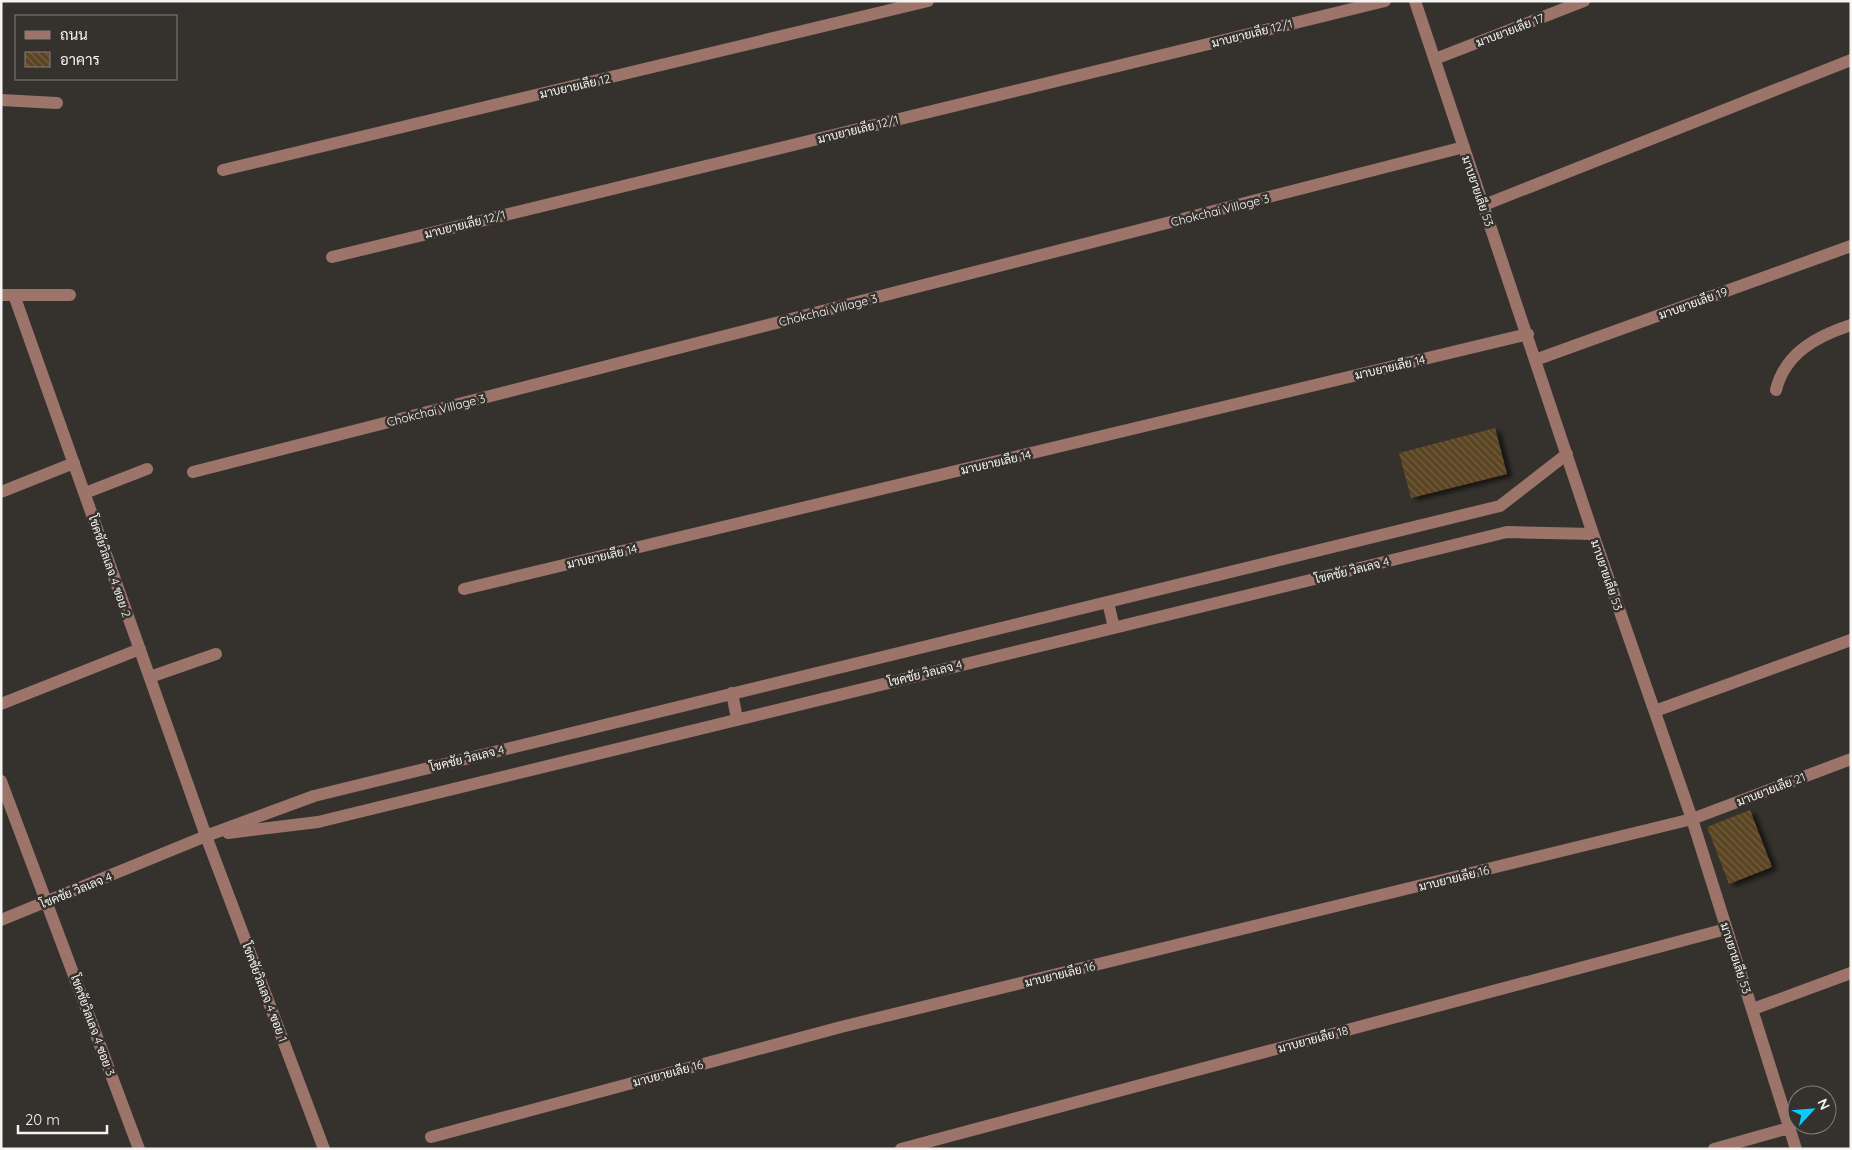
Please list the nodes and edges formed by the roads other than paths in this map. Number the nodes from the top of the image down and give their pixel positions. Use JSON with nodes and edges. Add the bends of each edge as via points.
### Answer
{"nodes":[{"id":1,"x":928,"y":1,"type":"edge"},
{"id":2,"x":1385,"y":1,"type":"edge"},
{"id":3,"x":1415,"y":1,"type":"edge"},
{"id":4,"x":1584,"y":1,"type":"edge"},
{"id":5,"x":1435,"y":59,"type":"junction"},
{"id":6,"x":1851,"y":60,"type":"edge"},
{"id":7,"x":1,"y":100,"type":"edge"},
{"id":8,"x":57,"y":103,"type":"dead end"},
{"id":9,"x":1464,"y":148,"type":"junction"},
{"id":10,"x":223,"y":170,"type":"dead end"},
{"id":11,"x":1484,"y":205,"type":"junction"},
{"id":12,"x":1851,"y":246,"type":"edge"},
{"id":13,"x":332,"y":257,"type":"dead end"},
{"id":14,"x":1,"y":295,"type":"edge"},
{"id":15,"x":14,"y":295,"type":"junction"},
{"id":16,"x":70,"y":295,"type":"dead end"},
{"id":17,"x":1851,"y":324,"type":"edge"},
{"id":18,"x":1528,"y":334,"type":"junction"},
{"id":19,"x":1535,"y":360,"type":"junction"},
{"id":20,"x":1776,"y":390,"type":"dead end"},
{"id":21,"x":1567,"y":454,"type":"junction"},
{"id":22,"x":74,"y":463,"type":"junction"},
{"id":23,"x":147,"y":470,"type":"dead end"},
{"id":24,"x":192,"y":472,"type":"dead end"},
{"id":25,"x":1,"y":492,"type":"edge"},
{"id":26,"x":84,"y":493,"type":"junction"},
{"id":27,"x":1593,"y":534,"type":"junction"},
{"id":28,"x":464,"y":589,"type":"dead end"},
{"id":29,"x":1108,"y":602,"type":"junction"},
{"id":30,"x":1114,"y":628,"type":"junction"},
{"id":31,"x":1851,"y":640,"type":"edge"},
{"id":32,"x":140,"y":649,"type":"junction"},
{"id":33,"x":216,"y":654,"type":"dead end"},
{"id":34,"x":150,"y":677,"type":"junction"},
{"id":35,"x":732,"y":693,"type":"junction"},
{"id":36,"x":1,"y":704,"type":"edge"},
{"id":37,"x":1655,"y":711,"type":"junction"},
{"id":38,"x":737,"y":719,"type":"junction"},
{"id":39,"x":1851,"y":759,"type":"edge"},
{"id":40,"x":1,"y":781,"type":"edge"},
{"id":41,"x":1692,"y":819,"type":"junction"},
{"id":42,"x":206,"y":836,"type":"junction"},
{"id":43,"x":47,"y":902,"type":"junction"},
{"id":44,"x":1,"y":920,"type":"edge"},
{"id":45,"x":1726,"y":928,"type":"junction"},
{"id":46,"x":1851,"y":972,"type":"edge"},
{"id":47,"x":1753,"y":1009,"type":"junction"},
{"id":48,"x":1787,"y":1118,"type":"edge"},
{"id":49,"x":1787,"y":1129,"type":"edge"},
{"id":50,"x":1792,"y":1135,"type":"edge"},
{"id":51,"x":431,"y":1137,"type":"dead end"},
{"id":52,"x":139,"y":1149,"type":"edge"},
{"id":53,"x":324,"y":1149,"type":"edge"},
{"id":54,"x":901,"y":1149,"type":"edge"},
{"id":55,"x":1714,"y":1149,"type":"edge"},
{"id":56,"x":1796,"y":1149,"type":"edge"}],
"edges":[{"from":1,"to":10,"type":"street","name":"มาบยายเลีย 12"},
{"from":2,"to":13,"type":"street","name":"มาบยายเลีย 12/1"},
{"from":3,"to":5,"type":"street","name":"มาบยายเลีย 53"},
{"from":4,"to":5,"type":"street","name":"มาบยายเลีย 17"},
{"from":5,"to":9,"type":"street","name":"มาบยายเลีย 53"},
{"from":6,"to":11,"type":"street"},
{"from":7,"to":8,"type":"street"},
{"from":9,"to":11,"type":"street","name":"มาบยายเลีย 53"},
{"from":9,"to":24,"type":"street","name":"Chokchai Village 3"},
{"from":11,"to":18,"type":"street","name":"มาบยายเลีย 53"},
{"from":12,"to":19,"type":"street","name":"มาบยายเลีย 19"},
{"from":14,"to":15,"type":"street"},
{"from":15,"to":16,"type":"street"},
{"from":15,"to":22,"type":"street","name":"โชคชัยวิลเลจ 4 ซอย 2"},
{"from":17,"to":20,"type":"street","via":[[1833,330],[1789,360],[1780,374]]},
{"from":18,"to":19,"type":"street","name":"มาบยายเลีย 53"},
{"from":18,"to":28,"type":"street","name":"มาบยายเลีย 14"},
{"from":19,"to":21,"type":"street","name":"มาบยายเลีย 53"},
{"from":21,"to":27,"type":"street","name":"มาบยายเลีย 53"},
{"from":21,"to":29,"type":"street","name":"โชคชัย วิลเลจ 4","via":[[1500,506]]},
{"from":22,"to":25,"type":"street"},
{"from":22,"to":26,"type":"street","name":"โชคชัยวิลเลจ 4 ซอย 2"},
{"from":23,"to":26,"type":"street"},
{"from":26,"to":32,"type":"street","name":"โชคชัยวิลเลจ 4 ซอย 2"},
{"from":27,"to":30,"type":"street","name":"โชคชัย วิลเลจ 4","via":[[1507,532]]},
{"from":27,"to":37,"type":"street","name":"มาบยายเลีย 53"},
{"from":29,"to":30,"type":"street"},
{"from":29,"to":35,"type":"street","name":"โชคชัย วิลเลจ 4"},
{"from":30,"to":38,"type":"street","name":"โชคชัย วิลเลจ 4"},
{"from":31,"to":37,"type":"street"},
{"from":32,"to":34,"type":"street","name":"โชคชัยวิลเลจ 4 ซอย 2"},
{"from":32,"to":36,"type":"street"},
{"from":33,"to":34,"type":"street"},
{"from":34,"to":42,"type":"street","name":"โชคชัยวิลเลจ 4 ซอย 2"},
{"from":35,"to":38,"type":"street"},
{"from":35,"to":42,"type":"street","name":"โชคชัย วิลเลจ 4","via":[[314,796]]},
{"from":37,"to":41,"type":"street","name":"มาบยายเลีย 53"},
{"from":38,"to":42,"type":"street","name":"โชคชัย วิลเลจ 4","via":[[318,822]]},
{"from":39,"to":41,"type":"street","name":"มาบยายเลีย 21"},
{"from":40,"to":43,"type":"street","name":"โชคชัยวิลเลจ 4 ซอย 3"},
{"from":41,"to":45,"type":"street","name":"มาบยายเลีย 53"},
{"from":41,"to":51,"type":"street","name":"มาบยายเลีย 16","via":[[841,1027]]},
{"from":42,"to":43,"type":"street","name":"โชคชัย วิลเลจ 4"},
{"from":42,"to":53,"type":"street","name":"โชคชัยวิลเลจ 4 ซอย 1"},
{"from":43,"to":44,"type":"street","name":"โชคชัย วิลเลจ 4"},
{"from":43,"to":52,"type":"street","name":"โชคชัยวิลเลจ 4 ซอย 3"},
{"from":45,"to":47,"type":"street","name":"มาบยายเลีย 53"},
{"from":45,"to":54,"type":"street","name":"มาบยายเลีย 18"},
{"from":46,"to":47,"type":"street"},
{"from":47,"to":48,"type":"street","name":"มาบยายเลีย 53"},
{"from":49,"to":55,"type":"street"},
{"from":50,"to":56,"type":"street","name":"มาบยายเลีย 53"}]}
